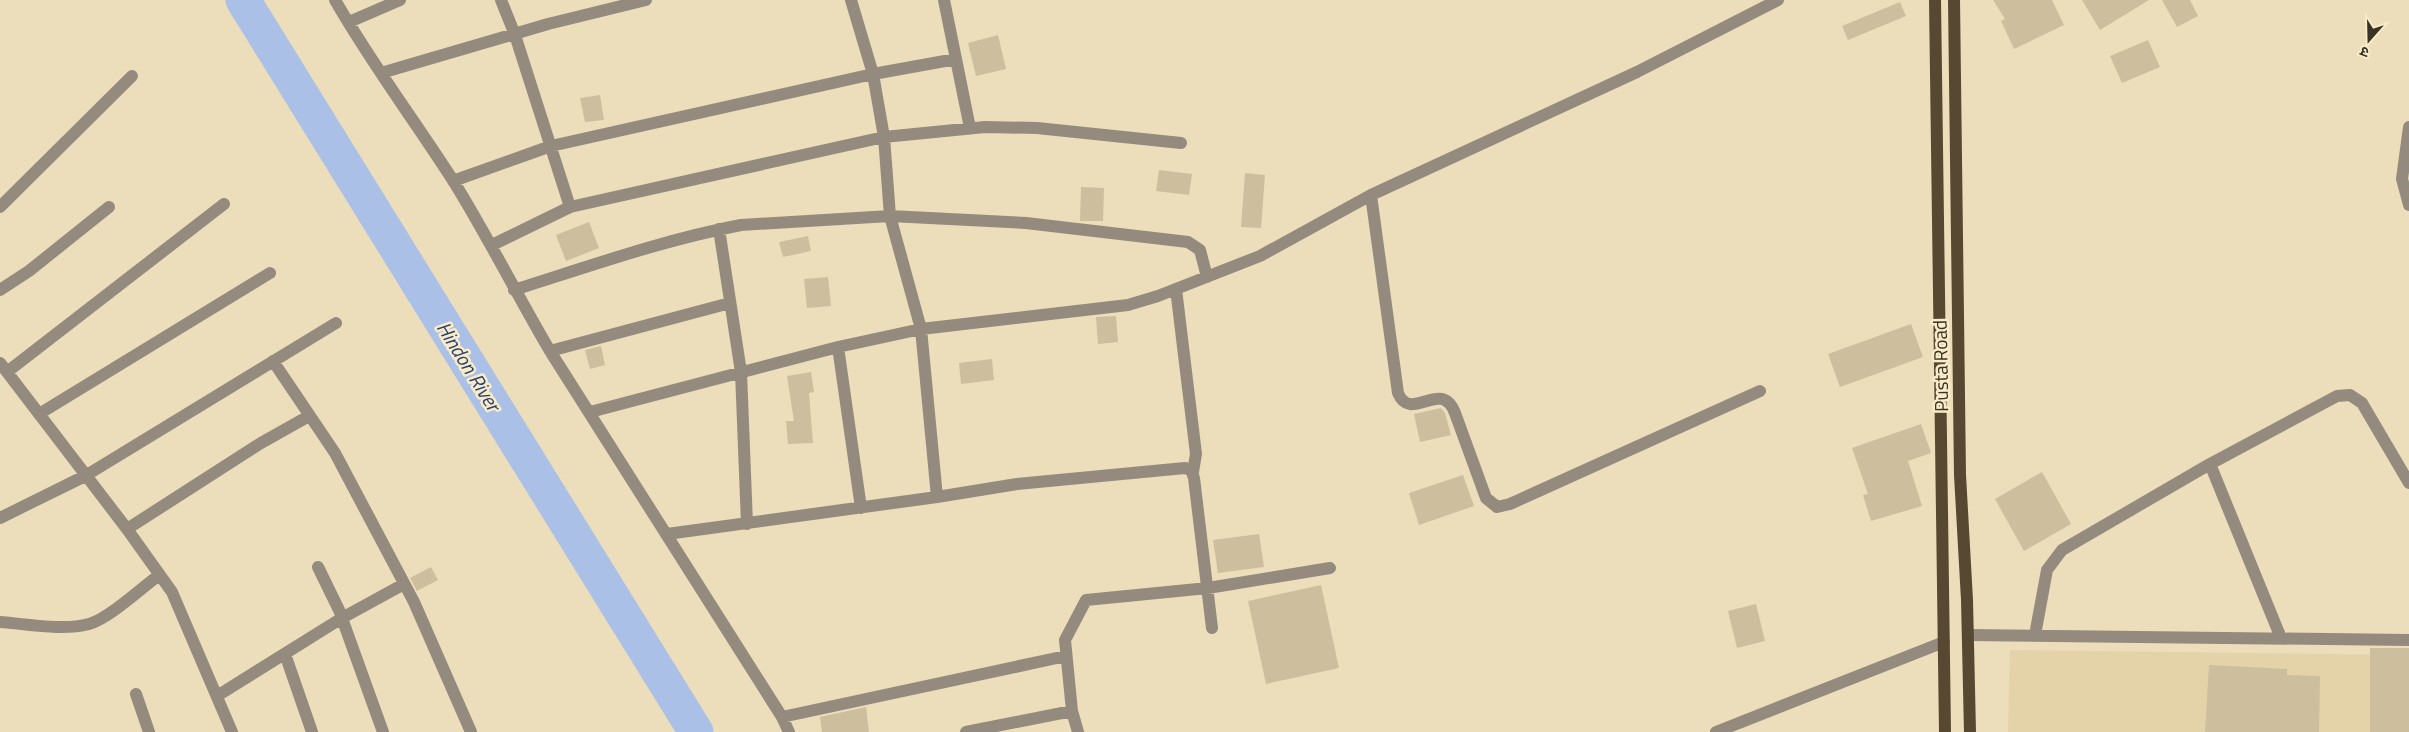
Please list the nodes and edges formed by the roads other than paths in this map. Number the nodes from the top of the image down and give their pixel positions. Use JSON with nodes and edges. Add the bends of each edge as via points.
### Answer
{"nodes":[{"id":1,"x":335,"y":0,"type":"edge"},
{"id":2,"x":400,"y":0,"type":"edge"},
{"id":3,"x":501,"y":0,"type":"edge"},
{"id":4,"x":646,"y":0,"type":"edge"},
{"id":5,"x":851,"y":0,"type":"edge"},
{"id":6,"x":944,"y":0,"type":"edge"},
{"id":7,"x":1778,"y":0,"type":"edge"},
{"id":8,"x":1935,"y":0,"type":"edge"},
{"id":9,"x":1954,"y":0,"type":"edge"},
{"id":10,"x":349,"y":22,"type":"junction"},
{"id":11,"x":515,"y":35,"type":"junction"},
{"id":12,"x":956,"y":59,"type":"junction"},
{"id":13,"x":381,"y":73,"type":"junction"},
{"id":14,"x":873,"y":74,"type":"junction"},
{"id":15,"x":132,"y":76,"type":"dead end"},
{"id":16,"x":2409,"y":127,"type":"edge"},
{"id":17,"x":970,"y":128,"type":"junction"},
{"id":18,"x":884,"y":137,"type":"junction"},
{"id":19,"x":1181,"y":143,"type":"dead end"},
{"id":20,"x":551,"y":146,"type":"junction"},
{"id":21,"x":2406,"y":179,"type":"edge"},
{"id":22,"x":453,"y":181,"type":"junction"},
{"id":23,"x":1371,"y":195,"type":"junction"},
{"id":24,"x":224,"y":204,"type":"dead end"},
{"id":25,"x":2409,"y":205,"type":"edge"},
{"id":26,"x":0,"y":207,"type":"edge"},
{"id":27,"x":109,"y":207,"type":"dead end"},
{"id":28,"x":570,"y":207,"type":"junction"},
{"id":29,"x":890,"y":216,"type":"junction"},
{"id":30,"x":719,"y":229,"type":"junction"},
{"id":31,"x":492,"y":246,"type":"junction"},
{"id":32,"x":270,"y":273,"type":"dead end"},
{"id":33,"x":1206,"y":277,"type":"junction"},
{"id":34,"x":1176,"y":289,"type":"junction"},
{"id":35,"x":0,"y":290,"type":"edge"},
{"id":36,"x":514,"y":290,"type":"junction"},
{"id":37,"x":730,"y":303,"type":"junction"},
{"id":38,"x":336,"y":323,"type":"dead end"},
{"id":39,"x":921,"y":329,"type":"junction"},
{"id":40,"x":838,"y":347,"type":"junction"},
{"id":41,"x":550,"y":350,"type":"junction"},
{"id":42,"x":273,"y":362,"type":"junction"},
{"id":43,"x":4,"y":368,"type":"edge"},
{"id":44,"x":741,"y":372,"type":"junction"},
{"id":45,"x":1760,"y":391,"type":"dead end"},
{"id":46,"x":590,"y":412,"type":"junction"},
{"id":47,"x":39,"y":414,"type":"junction"},
{"id":48,"x":309,"y":416,"type":"junction"},
{"id":49,"x":2210,"y":464,"type":"junction"},
{"id":50,"x":1193,"y":472,"type":"junction"},
{"id":51,"x":85,"y":476,"type":"junction"},
{"id":52,"x":2409,"y":483,"type":"edge"},
{"id":53,"x":937,"y":497,"type":"junction"},
{"id":54,"x":861,"y":508,"type":"junction"},
{"id":55,"x":0,"y":518,"type":"edge"},
{"id":56,"x":747,"y":524,"type":"junction"},
{"id":57,"x":127,"y":529,"type":"junction"},
{"id":58,"x":667,"y":534,"type":"junction"},
{"id":59,"x":318,"y":567,"type":"dead end"},
{"id":60,"x":1330,"y":568,"type":"dead end"},
{"id":61,"x":159,"y":575,"type":"junction"},
{"id":62,"x":404,"y":584,"type":"junction"},
{"id":63,"x":1208,"y":588,"type":"junction"},
{"id":64,"x":342,"y":618,"type":"junction"},
{"id":65,"x":0,"y":622,"type":"edge"},
{"id":66,"x":1212,"y":628,"type":"dead end"},
{"id":67,"x":1968,"y":635,"type":"junction"},
{"id":68,"x":2035,"y":635,"type":"junction"},
{"id":69,"x":2281,"y":638,"type":"junction"},
{"id":70,"x":2409,"y":640,"type":"edge"},
{"id":71,"x":1944,"y":642,"type":"junction"},
{"id":72,"x":285,"y":654,"type":"junction"},
{"id":73,"x":1066,"y":656,"type":"junction"},
{"id":74,"x":136,"y":694,"type":"dead end"},
{"id":75,"x":216,"y":696,"type":"junction"},
{"id":76,"x":1072,"y":712,"type":"junction"},
{"id":77,"x":782,"y":717,"type":"junction"},
{"id":78,"x":149,"y":732,"type":"edge"},
{"id":79,"x":232,"y":732,"type":"edge"},
{"id":80,"x":312,"y":732,"type":"edge"},
{"id":81,"x":383,"y":732,"type":"edge"},
{"id":82,"x":471,"y":732,"type":"edge"},
{"id":83,"x":789,"y":732,"type":"edge"},
{"id":84,"x":966,"y":732,"type":"edge"},
{"id":85,"x":1078,"y":732,"type":"edge"},
{"id":86,"x":1716,"y":732,"type":"edge"},
{"id":87,"x":1945,"y":732,"type":"edge"},
{"id":88,"x":1970,"y":732,"type":"edge"}],
"edges":[{"from":1,"to":10,"type":"street"},
{"from":2,"to":10,"type":"street"},
{"from":3,"to":11,"type":"street"},
{"from":4,"to":11,"type":"street"},
{"from":5,"to":14,"type":"street"},
{"from":6,"to":12,"type":"street"},
{"from":7,"to":23,"type":"street","via":[[1637,72]]},
{"from":8,"to":71,"type":"main road","name":"Pusta Road"},
{"from":9,"to":67,"type":"main road","name":"Pusta Road","via":[[1960,475]]},
{"from":10,"to":13,"type":"street"},
{"from":11,"to":13,"type":"street"},
{"from":11,"to":20,"type":"street"},
{"from":12,"to":14,"type":"street"},
{"from":12,"to":17,"type":"street"},
{"from":13,"to":22,"type":"street"},
{"from":14,"to":18,"type":"street"},
{"from":14,"to":20,"type":"street"},
{"from":15,"to":26,"type":"street"},
{"from":16,"to":21,"type":"street"},
{"from":17,"to":18,"type":"street"},
{"from":17,"to":19,"type":"street","via":[[1037,128]]},
{"from":18,"to":28,"type":"street"},
{"from":18,"to":29,"type":"street"},
{"from":20,"to":22,"type":"street"},
{"from":20,"to":28,"type":"street"},
{"from":21,"to":25,"type":"street"},
{"from":22,"to":31,"type":"street"},
{"from":23,"to":33,"type":"street","via":[[1260,256]]},
{"from":23,"to":45,"type":"street","via":[[1398,393],[1403,403],[1408,405],[1437,399],[1449,402],[1456,413],[1486,498],[1497,507],[1510,504]]},
{"from":24,"to":43,"type":"street"},
{"from":27,"to":35,"type":"street"},
{"from":28,"to":31,"type":"street"},
{"from":29,"to":30,"type":"street"},
{"from":29,"to":33,"type":"street","via":[[1026,223],[1188,242],[1200,250]]},
{"from":29,"to":39,"type":"street"},
{"from":30,"to":36,"type":"street","via":[[664,242]]},
{"from":30,"to":37,"type":"street"},
{"from":31,"to":36,"type":"street"},
{"from":32,"to":47,"type":"street"},
{"from":33,"to":34,"type":"street"},
{"from":34,"to":39,"type":"street","via":[[1128,305]]},
{"from":34,"to":50,"type":"street","via":[[1196,454]]},
{"from":36,"to":41,"type":"street"},
{"from":37,"to":41,"type":"street"},
{"from":37,"to":44,"type":"street"},
{"from":38,"to":42,"type":"street"},
{"from":39,"to":40,"type":"street"},
{"from":39,"to":53,"type":"street"},
{"from":40,"to":44,"type":"street"},
{"from":40,"to":54,"type":"street"},
{"from":41,"to":46,"type":"street"},
{"from":42,"to":48,"type":"street"},
{"from":42,"to":51,"type":"street"},
{"from":43,"to":47,"type":"street"},
{"from":44,"to":46,"type":"street"},
{"from":44,"to":56,"type":"street"},
{"from":46,"to":58,"type":"street"},
{"from":47,"to":51,"type":"street"},
{"from":48,"to":57,"type":"street"},
{"from":48,"to":62,"type":"street","via":[[335,453]]},
{"from":49,"to":52,"type":"street","via":[[2346,394],[2362,403]]},
{"from":49,"to":68,"type":"street","via":[[2062,550],[2047,570]]},
{"from":49,"to":69,"type":"street"},
{"from":50,"to":53,"type":"street","via":[[1189,468],[1178,468],[1027,483]]},
{"from":50,"to":63,"type":"street"},
{"from":51,"to":55,"type":"street"},
{"from":51,"to":57,"type":"street"},
{"from":53,"to":54,"type":"street"},
{"from":54,"to":56,"type":"street"},
{"from":56,"to":58,"type":"street"},
{"from":57,"to":61,"type":"street"},
{"from":58,"to":77,"type":"street"},
{"from":59,"to":64,"type":"street"},
{"from":60,"to":63,"type":"street"},
{"from":61,"to":65,"type":"street","via":[[89,624],[58,626]]},
{"from":61,"to":75,"type":"street","via":[[180,606]]},
{"from":62,"to":64,"type":"street"},
{"from":62,"to":82,"type":"street"},
{"from":63,"to":66,"type":"street"},
{"from":63,"to":73,"type":"street","via":[[1086,600],[1065,640]]},
{"from":64,"to":72,"type":"street"},
{"from":64,"to":81,"type":"street"},
{"from":67,"to":68,"type":"street"},
{"from":67,"to":88,"type":"main road","name":"Pusta Road"},
{"from":68,"to":69,"type":"street"},
{"from":69,"to":70,"type":"street"},
{"from":71,"to":86,"type":"street"},
{"from":71,"to":87,"type":"main road","name":"Pusta Road"},
{"from":72,"to":75,"type":"street"},
{"from":72,"to":80,"type":"street"},
{"from":73,"to":76,"type":"street"},
{"from":73,"to":77,"type":"street"},
{"from":74,"to":78,"type":"street"},
{"from":75,"to":79,"type":"street"},
{"from":76,"to":84,"type":"street"},
{"from":76,"to":85,"type":"street"},
{"from":77,"to":83,"type":"street"}]}
